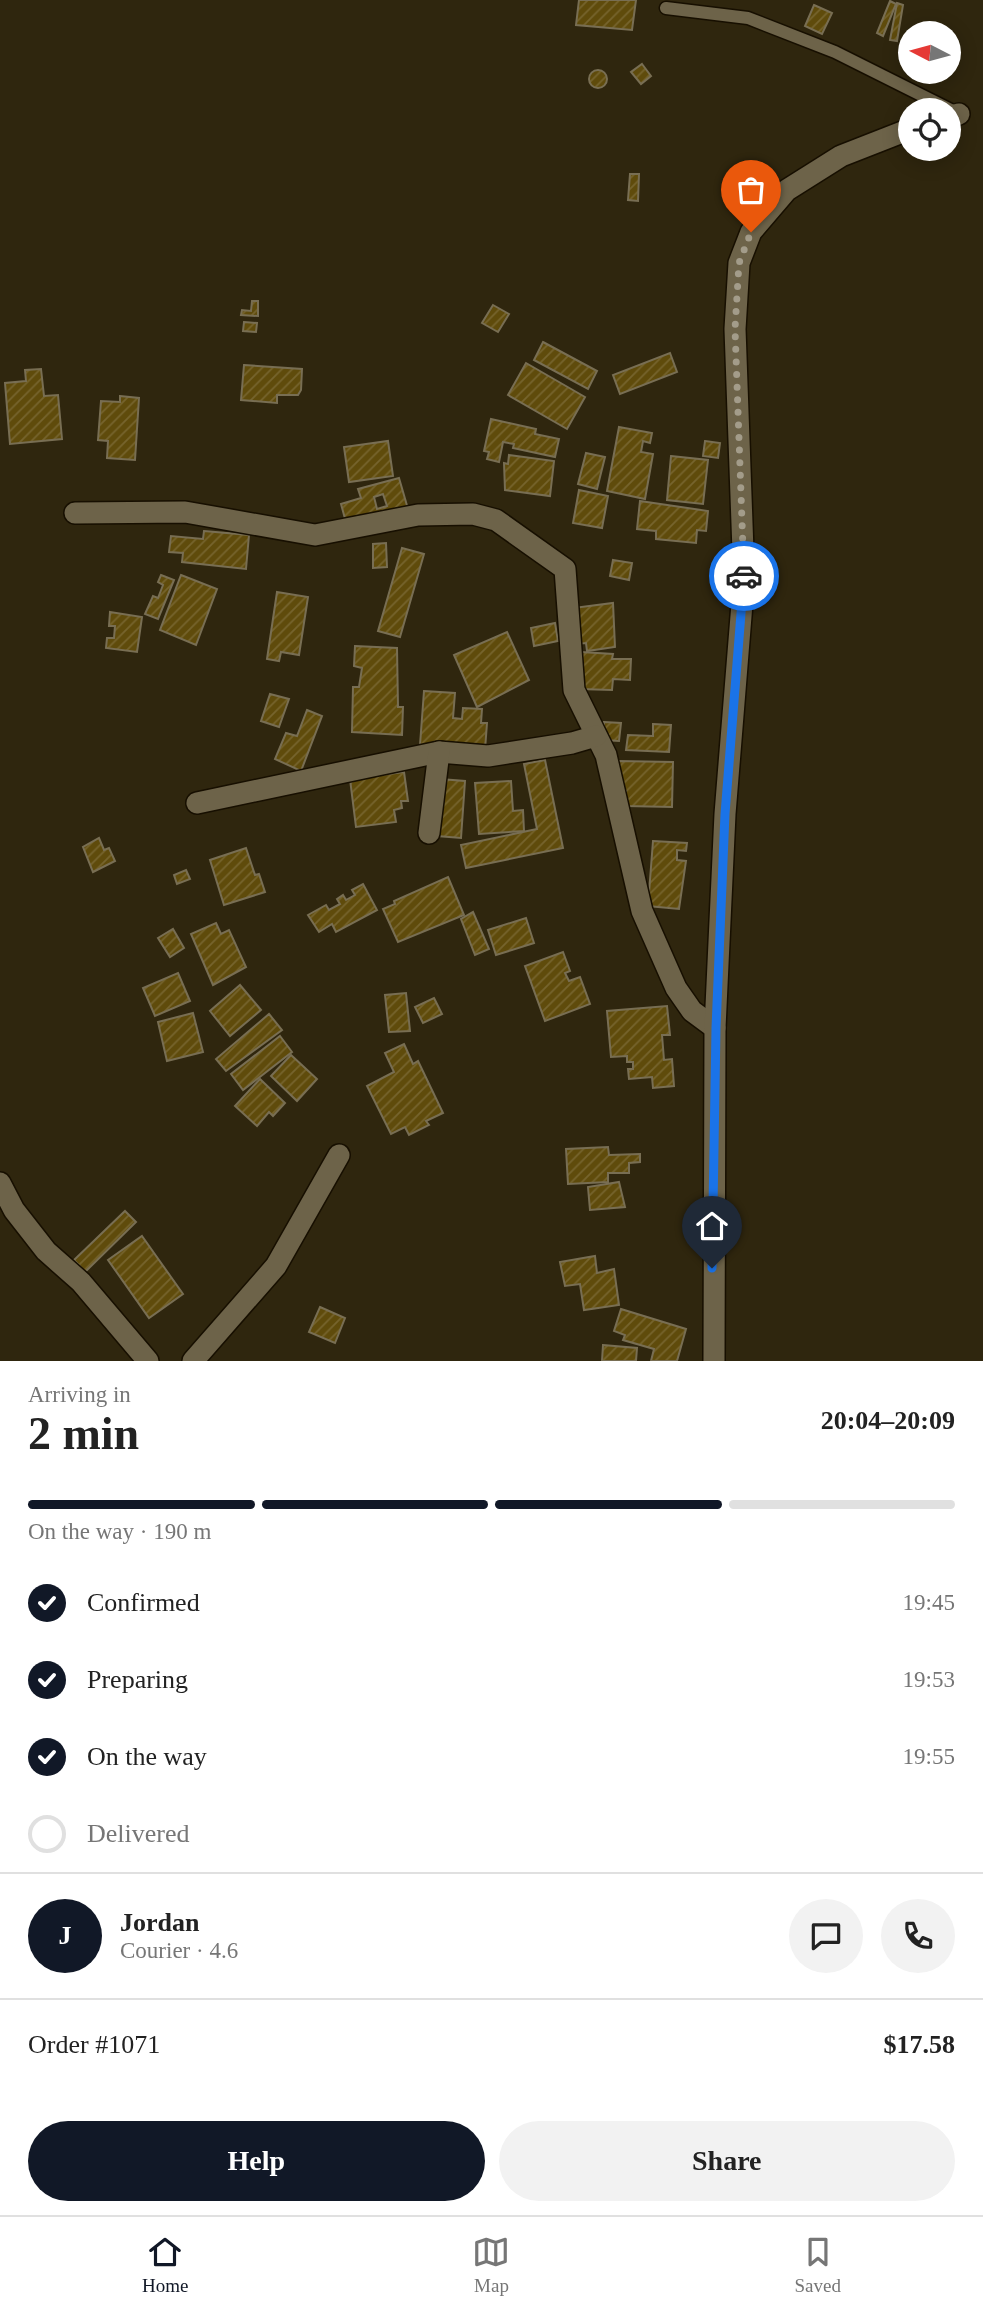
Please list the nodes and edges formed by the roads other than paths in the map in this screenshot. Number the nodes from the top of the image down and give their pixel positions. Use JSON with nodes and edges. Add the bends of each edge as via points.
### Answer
{"nodes":[{"id":1,"x":666,"y":8,"type":"dead end"},
{"id":2,"x":921,"y":98,"type":"edge"},
{"id":3,"x":898,"y":134,"type":"edge"},
{"id":4,"x":75,"y":513,"type":"dead end"},
{"id":5,"x":596,"y":736,"type":"junction"},
{"id":6,"x":439,"y":752,"type":"junction"},
{"id":7,"x":197,"y":803,"type":"dead end"},
{"id":8,"x":429,"y":834,"type":"dead end"},
{"id":9,"x":716,"y":1028,"type":"junction"},
{"id":10,"x":339,"y":1155,"type":"dead end"},
{"id":11,"x":0,"y":1184,"type":"edge"},
{"id":12,"x":148,"y":1361,"type":"edge"},
{"id":13,"x":193,"y":1361,"type":"edge"},
{"id":14,"x":714,"y":1361,"type":"edge"}],
"edges":[{"from":1,"to":2,"type":"lane","via":[[748,18],[835,52]]},
{"from":3,"to":9,"type":"street","via":[[841,156],[788,190],[751,232],[739,263],[735,329],[744,579],[725,814]]},
{"from":4,"to":5,"type":"street","via":[[185,512],[315,535],[418,515],[473,514],[496,520],[565,569],[574,690]]},
{"from":5,"to":6,"type":"street","via":[[488,756]]},
{"from":5,"to":9,"type":"street","via":[[606,755],[642,911],[676,988],[692,1011]]},
{"from":6,"to":7,"type":"street"},
{"from":6,"to":8,"type":"street"},
{"from":9,"to":14,"type":"street"},
{"from":10,"to":13,"type":"street","via":[[276,1266]]},
{"from":11,"to":12,"type":"street","via":[[47,1251],[81,1282]]}]}
